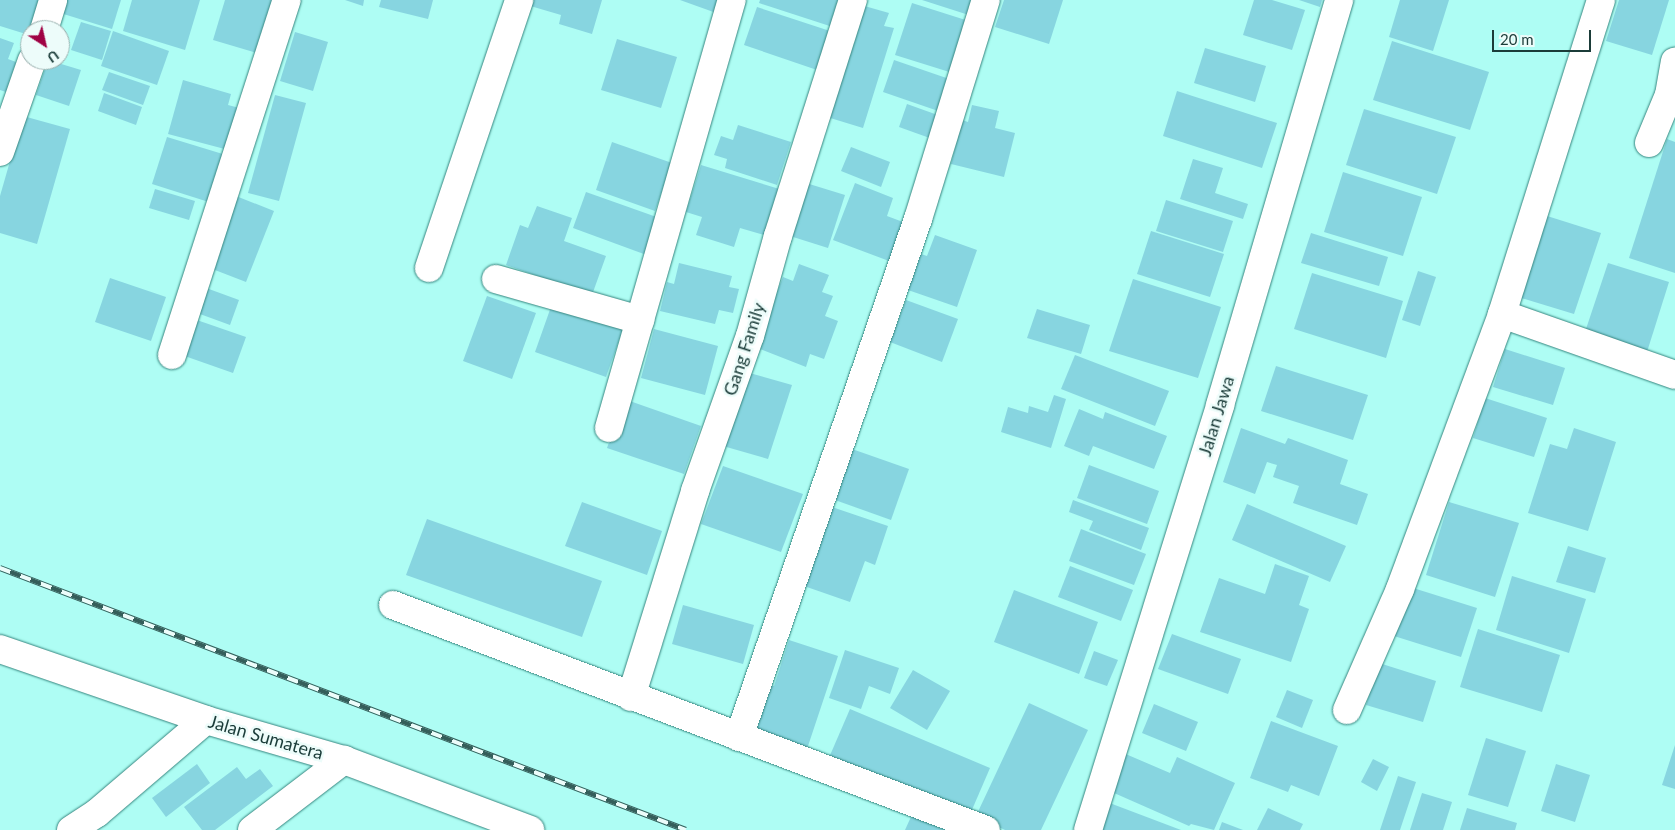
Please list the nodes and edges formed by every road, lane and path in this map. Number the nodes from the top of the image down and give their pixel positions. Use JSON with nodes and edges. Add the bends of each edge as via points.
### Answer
{"nodes":[{"id":1,"x":53,"y":0,"type":"edge"},
{"id":2,"x":288,"y":0,"type":"edge"},
{"id":3,"x":519,"y":0,"type":"edge"},
{"id":4,"x":732,"y":0,"type":"edge"},
{"id":5,"x":853,"y":0,"type":"edge"},
{"id":6,"x":986,"y":0,"type":"edge"},
{"id":7,"x":1339,"y":0,"type":"edge"},
{"id":8,"x":1601,"y":0,"type":"edge"},
{"id":9,"x":47,"y":20,"type":"edge"},
{"id":10,"x":1675,"y":62,"type":"edge"},
{"id":11,"x":29,"y":70,"type":"edge"},
{"id":12,"x":1649,"y":143,"type":"dead end"},
{"id":13,"x":0,"y":152,"type":"edge"},
{"id":14,"x":429,"y":268,"type":"dead end"},
{"id":15,"x":496,"y":279,"type":"dead end"},
{"id":16,"x":1502,"y":314,"type":"junction"},
{"id":17,"x":640,"y":320,"type":"junction"},
{"id":18,"x":172,"y":355,"type":"dead end"},
{"id":19,"x":1675,"y":375,"type":"edge"},
{"id":20,"x":609,"y":428,"type":"dead end"},
{"id":21,"x":393,"y":605,"type":"dead end"},
{"id":22,"x":0,"y":649,"type":"edge"},
{"id":23,"x":631,"y":697,"type":"junction"},
{"id":24,"x":1347,"y":710,"type":"dead end"},
{"id":25,"x":206,"y":720,"type":"junction"},
{"id":26,"x":739,"y":737,"type":"junction"},
{"id":27,"x":344,"y":760,"type":"junction"},
{"id":28,"x":71,"y":830,"type":"edge"},
{"id":29,"x":252,"y":830,"type":"edge"},
{"id":30,"x":530,"y":830,"type":"edge"},
{"id":31,"x":986,"y":830,"type":"edge"},
{"id":32,"x":1088,"y":830,"type":"edge"}],
"edges":[{"from":1,"to":9,"type":"street"},
{"from":2,"to":18,"type":"street"},
{"from":3,"to":14,"type":"street"},
{"from":4,"to":17,"type":"street"},
{"from":5,"to":23,"type":"street","name":"Gang Family","via":[[778,236],[750,336],[695,491]]},
{"from":6,"to":26,"type":"street","via":[[902,265]]},
{"from":7,"to":32,"type":"street","name":"Jalan Jawa","via":[[1220,406]]},
{"from":8,"to":16,"type":"street"},
{"from":10,"to":12,"type":"street","via":[[1669,95]]},
{"from":11,"to":13,"type":"street"},
{"from":15,"to":17,"type":"street"},
{"from":16,"to":19,"type":"street"},
{"from":16,"to":24,"type":"street","via":[[1400,589]]},
{"from":17,"to":20,"type":"street"},
{"from":21,"to":23,"type":"street"},
{"from":22,"to":25,"type":"street","name":"Jalan Sumatera"},
{"from":23,"to":26,"type":"street"},
{"from":25,"to":27,"type":"street","name":"Jalan Sumatera"},
{"from":25,"to":28,"type":"street","via":[[96,813]]},
{"from":26,"to":31,"type":"street"},
{"from":27,"to":29,"type":"street"},
{"from":27,"to":30,"type":"street","name":"Jalan Sumatera"}]}
